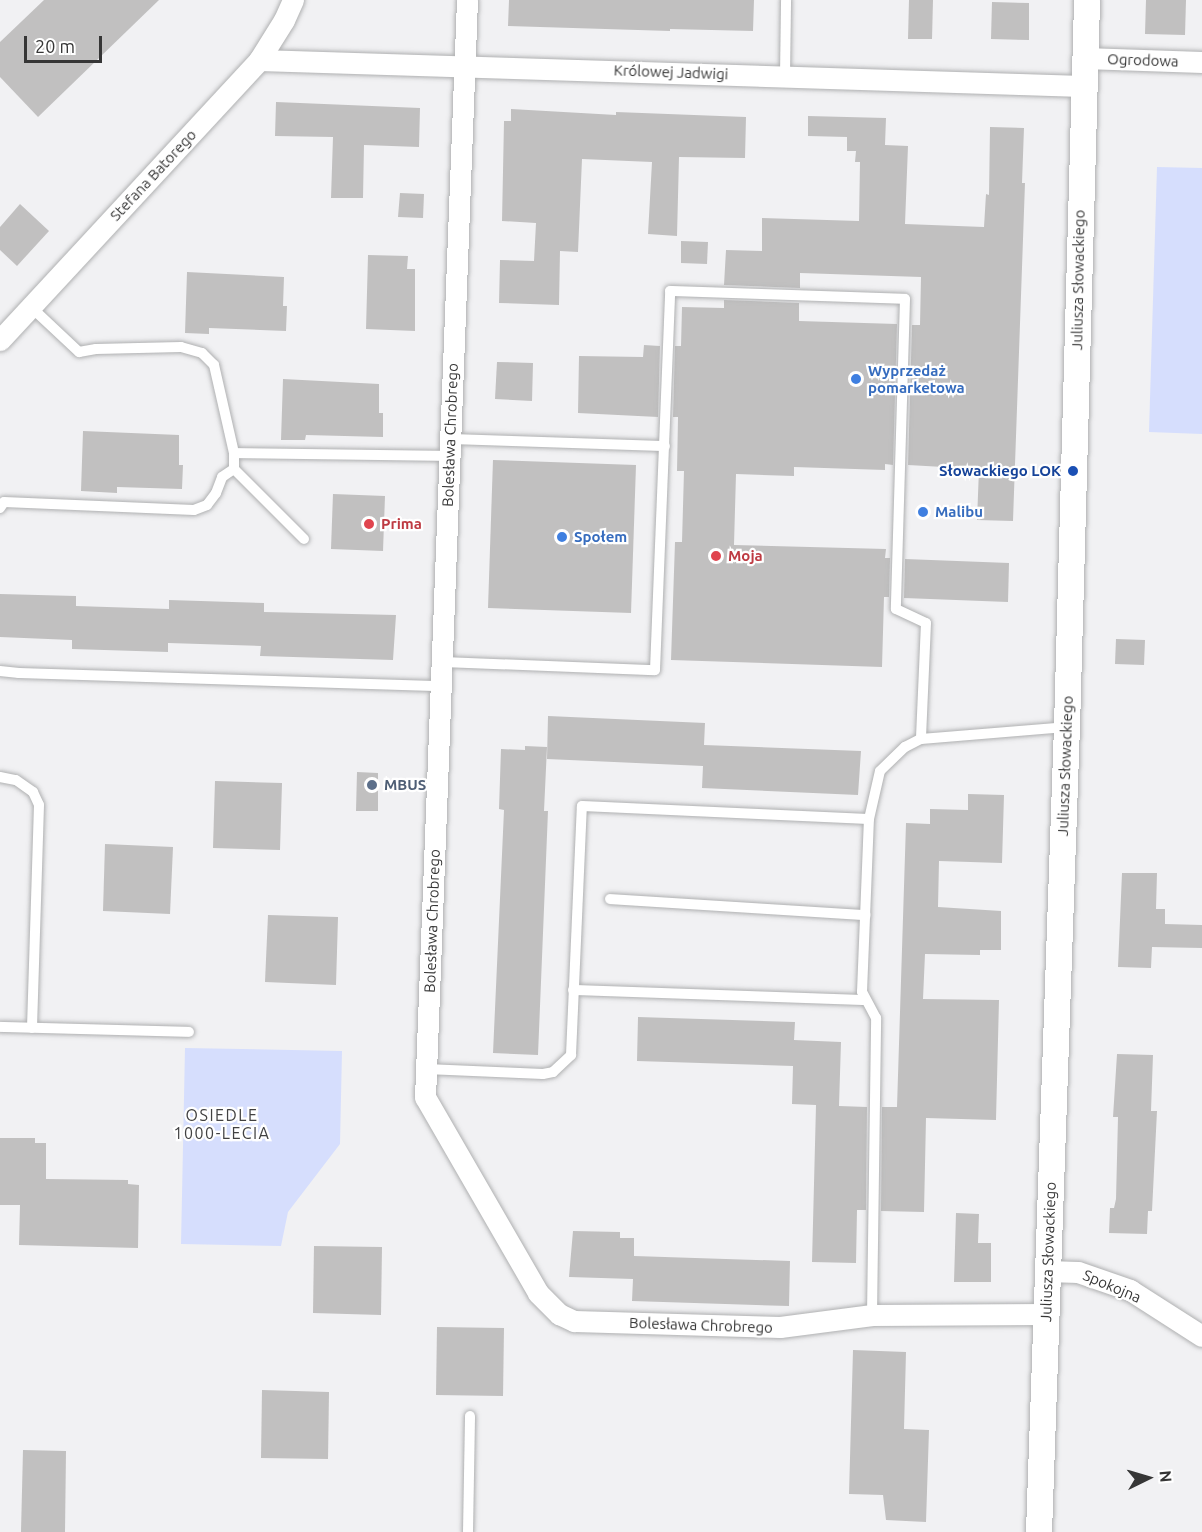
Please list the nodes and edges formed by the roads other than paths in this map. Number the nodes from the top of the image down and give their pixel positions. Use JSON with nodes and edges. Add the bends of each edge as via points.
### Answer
{"nodes":[{"id":1,"x":293,"y":0,"type":"edge"},
{"id":2,"x":467,"y":0,"type":"edge"},
{"id":3,"x":786,"y":0,"type":"edge"},
{"id":4,"x":1087,"y":0,"type":"edge"},
{"id":5,"x":1084,"y":58,"type":"junction"},
{"id":6,"x":259,"y":60,"type":"junction"},
{"id":7,"x":1202,"y":62,"type":"edge"},
{"id":8,"x":465,"y":68,"type":"junction"},
{"id":9,"x":785,"y":76,"type":"junction"},
{"id":10,"x":1083,"y":86,"type":"junction"},
{"id":11,"x":31,"y":307,"type":"junction"},
{"id":12,"x":0,"y":340,"type":"edge"},
{"id":13,"x":664,"y":446,"type":"junction"},
{"id":14,"x":449,"y":448,"type":"junction"},
{"id":15,"x":234,"y":453,"type":"junction"},
{"id":16,"x":234,"y":469,"type":"junction"},
{"id":17,"x":0,"y":508,"type":"edge"},
{"id":18,"x":304,"y":540,"type":"dead end"},
{"id":19,"x":443,"y":662,"type":"junction"},
{"id":20,"x":0,"y":670,"type":"edge"},
{"id":21,"x":442,"y":686,"type":"junction"},
{"id":22,"x":1067,"y":727,"type":"junction"},
{"id":23,"x":921,"y":739,"type":"junction"},
{"id":24,"x":0,"y":777,"type":"edge"},
{"id":25,"x":869,"y":819,"type":"junction"},
{"id":26,"x":610,"y":899,"type":"dead end"},
{"id":27,"x":865,"y":915,"type":"junction"},
{"id":28,"x":573,"y":990,"type":"junction"},
{"id":29,"x":865,"y":1000,"type":"junction"},
{"id":30,"x":0,"y":1027,"type":"edge"},
{"id":31,"x":32,"y":1028,"type":"junction"},
{"id":32,"x":189,"y":1032,"type":"dead end"},
{"id":33,"x":426,"y":1069,"type":"junction"},
{"id":34,"x":1047,"y":1271,"type":"junction"},
{"id":35,"x":1045,"y":1314,"type":"junction"},
{"id":36,"x":872,"y":1315,"type":"junction"},
{"id":37,"x":1202,"y":1336,"type":"edge"},
{"id":38,"x":470,"y":1416,"type":"dead end"},
{"id":39,"x":468,"y":1532,"type":"edge"},
{"id":40,"x":1039,"y":1532,"type":"edge"}],
"edges":[{"from":1,"to":6,"type":"street","name":"Stefana Batorego"},
{"from":2,"to":8,"type":"street","name":"Bolesława Chrobrego"},
{"from":3,"to":9,"type":"lane"},
{"from":4,"to":5,"type":"street","name":"Juliusza Słowackiego"},
{"from":5,"to":7,"type":"street","name":"Ogrodowa"},
{"from":5,"to":10,"type":"street","name":"Juliusza Słowackiego"},
{"from":6,"to":8,"type":"street","name":"Królowej Jadwigi"},
{"from":6,"to":11,"type":"street","name":"Stefana Batorego"},
{"from":8,"to":9,"type":"street","name":"Królowej Jadwigi"},
{"from":8,"to":14,"type":"street","name":"Bolesława Chrobrego"},
{"from":9,"to":10,"type":"street","name":"Królowej Jadwigi"},
{"from":10,"to":22,"type":"street","name":"Juliusza Słowackiego"},
{"from":11,"to":12,"type":"street","name":"Stefana Batorego"},
{"from":11,"to":15,"type":"lane","via":[[80,352],[181,348],[202,353],[214,365]]},
{"from":13,"to":14,"type":"lane"},
{"from":13,"to":19,"type":"lane","via":[[655,670]]},
{"from":13,"to":23,"type":"lane","via":[[670,291],[905,299],[896,609],[926,623]]},
{"from":14,"to":15,"type":"lane"},
{"from":14,"to":19,"type":"street","name":"Bolesława Chrobrego"},
{"from":15,"to":16,"type":"lane"},
{"from":16,"to":17,"type":"lane","via":[[222,477],[207,505],[194,510],[4,502]]},
{"from":16,"to":18,"type":"lane"},
{"from":19,"to":21,"type":"street","name":"Bolesława Chrobrego"},
{"from":20,"to":21,"type":"lane","via":[[19,674]]},
{"from":21,"to":33,"type":"street","name":"Bolesława Chrobrego"},
{"from":22,"to":23,"type":"lane"},
{"from":22,"to":34,"type":"street","name":"Juliusza Słowackiego"},
{"from":23,"to":25,"type":"lane","via":[[905,747],[880,771]]},
{"from":24,"to":31,"type":"lane","via":[[16,780],[33,792],[39,805]]},
{"from":25,"to":27,"type":"lane"},
{"from":25,"to":28,"type":"lane","via":[[582,806]]},
{"from":26,"to":27,"type":"lane"},
{"from":27,"to":29,"type":"lane"},
{"from":28,"to":29,"type":"lane"},
{"from":28,"to":33,"type":"lane","via":[[571,1055],[554,1072]]},
{"from":29,"to":36,"type":"lane","via":[[876,1018]]},
{"from":30,"to":31,"type":"lane"},
{"from":31,"to":32,"type":"lane"},
{"from":33,"to":36,"type":"street","name":"Bolesława Chrobrego","via":[[424,1096],[538,1293],[559,1314],[574,1321],[755,1327]]},
{"from":34,"to":35,"type":"street","name":"Juliusza Słowackiego"},
{"from":34,"to":37,"type":"street","name":"Spokojna","via":[[1078,1272],[1121,1287]]},
{"from":35,"to":36,"type":"street","name":"Bolesława Chrobrego"},
{"from":35,"to":40,"type":"street","name":"Juliusza Słowackiego"},
{"from":38,"to":39,"type":"lane"}]}
